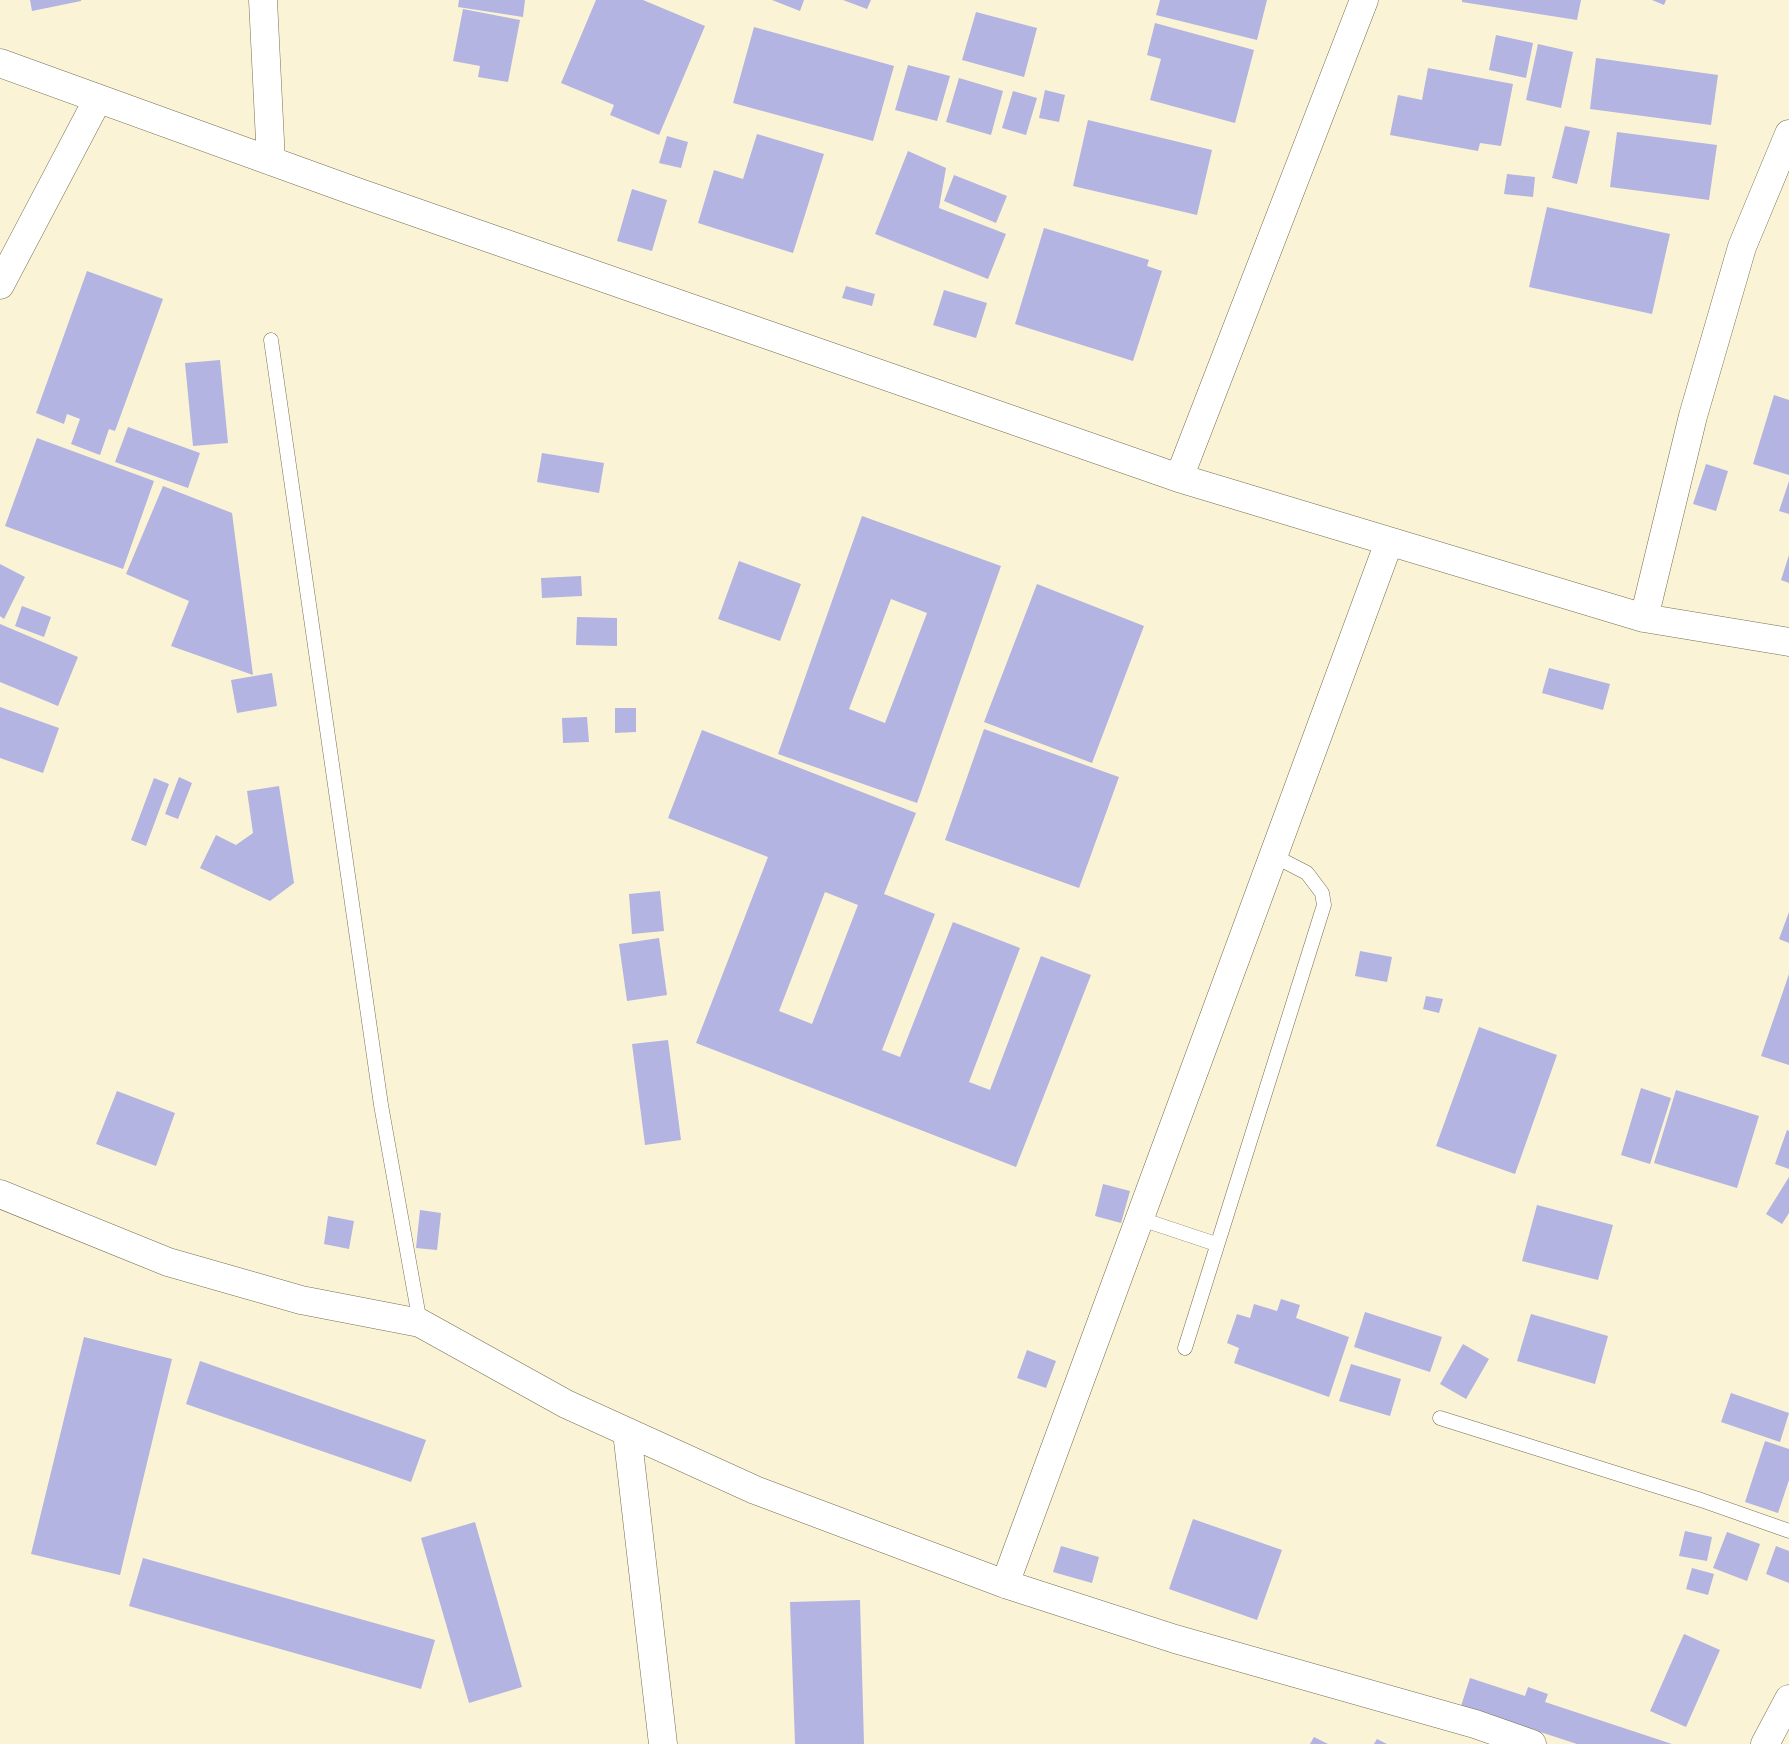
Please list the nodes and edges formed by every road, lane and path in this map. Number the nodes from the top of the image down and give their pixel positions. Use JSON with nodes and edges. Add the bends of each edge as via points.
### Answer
{"nodes":[{"id":1,"x":263,"y":0,"type":"edge"},
{"id":2,"x":1364,"y":0,"type":"edge"},
{"id":3,"x":0,"y":63,"type":"edge"},
{"id":4,"x":98,"y":99,"type":"junction"},
{"id":5,"x":1789,"y":134,"type":"edge"},
{"id":6,"x":271,"y":161,"type":"junction"},
{"id":7,"x":0,"y":285,"type":"edge"},
{"id":8,"x":270,"y":340,"type":"dead end"},
{"id":9,"x":1179,"y":478,"type":"junction"},
{"id":10,"x":1389,"y":542,"type":"junction"},
{"id":11,"x":1644,"y":618,"type":"junction"},
{"id":12,"x":1789,"y":642,"type":"edge"},
{"id":13,"x":1274,"y":856,"type":"junction"},
{"id":14,"x":0,"y":1194,"type":"edge"},
{"id":15,"x":1141,"y":1219,"type":"junction"},
{"id":16,"x":1216,"y":1244,"type":"junction"},
{"id":17,"x":420,"y":1323,"type":"junction"},
{"id":18,"x":1185,"y":1348,"type":"dead end"},
{"id":19,"x":1440,"y":1418,"type":"dead end"},
{"id":20,"x":627,"y":1432,"type":"junction"},
{"id":21,"x":1789,"y":1531,"type":"edge"},
{"id":22,"x":1005,"y":1584,"type":"junction"},
{"id":23,"x":1789,"y":1699,"type":"edge"},
{"id":24,"x":663,"y":1744,"type":"edge"},
{"id":25,"x":1532,"y":1744,"type":"edge"},
{"id":26,"x":1765,"y":1744,"type":"edge"}],
"edges":[{"from":1,"to":6,"type":"street"},
{"from":2,"to":9,"type":"street"},
{"from":3,"to":4,"type":"street"},
{"from":4,"to":6,"type":"street"},
{"from":4,"to":7,"type":"street"},
{"from":5,"to":11,"type":"street","via":[[1740,257],[1693,416]]},
{"from":6,"to":9,"type":"street"},
{"from":8,"to":17,"type":"lane","via":[[382,1105]]},
{"from":9,"to":10,"type":"street"},
{"from":10,"to":11,"type":"street"},
{"from":10,"to":13,"type":"street"},
{"from":11,"to":12,"type":"street"},
{"from":13,"to":15,"type":"street"},
{"from":13,"to":16,"type":"lane","via":[[1307,873],[1322,893],[1324,905]]},
{"from":14,"to":17,"type":"street","via":[[168,1262],[300,1300]]},
{"from":15,"to":16,"type":"lane"},
{"from":15,"to":22,"type":"street"},
{"from":16,"to":18,"type":"lane"},
{"from":17,"to":20,"type":"street","via":[[566,1404]]},
{"from":19,"to":21,"type":"lane"},
{"from":20,"to":22,"type":"street","via":[[755,1490]]},
{"from":20,"to":24,"type":"street"},
{"from":22,"to":25,"type":"street","via":[[1175,1639],[1475,1724]]},
{"from":23,"to":26,"type":"street"}]}
